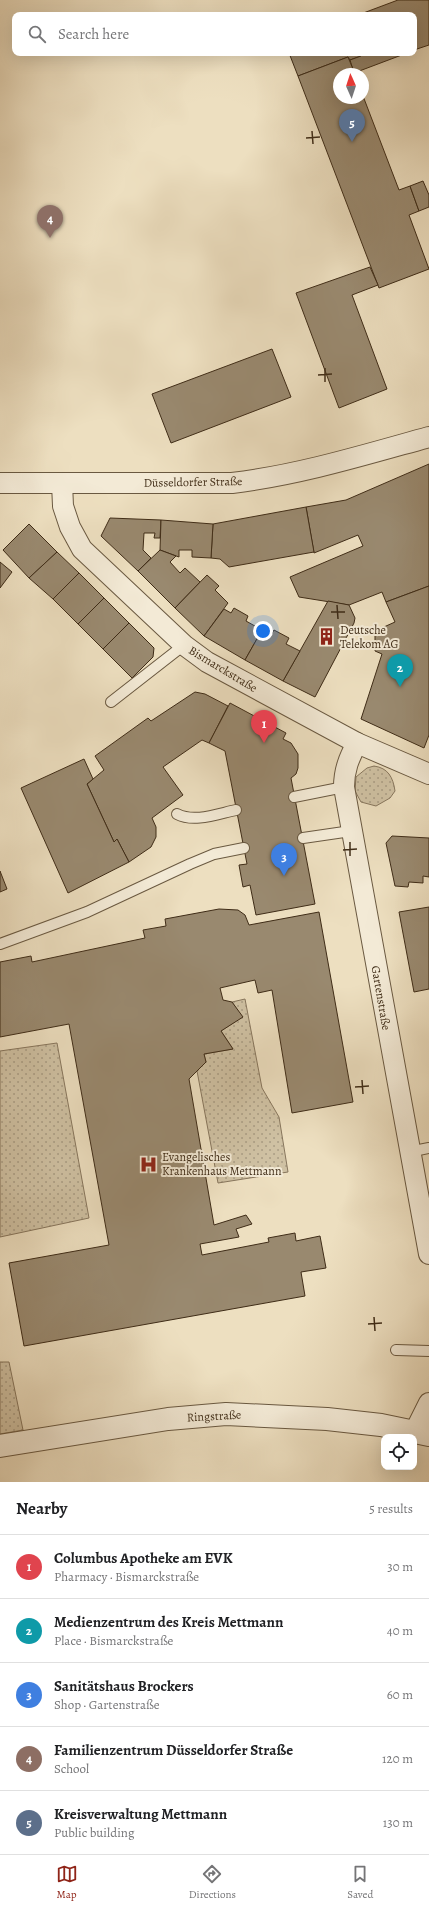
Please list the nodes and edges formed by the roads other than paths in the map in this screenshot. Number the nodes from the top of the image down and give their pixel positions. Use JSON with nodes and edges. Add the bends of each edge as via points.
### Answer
{"nodes":[{"id":1,"x":429,"y":437,"type":"edge"},
{"id":2,"x":0,"y":483,"type":"edge"},
{"id":3,"x":62,"y":483,"type":"junction"},
{"id":4,"x":184,"y":645,"type":"junction"},
{"id":5,"x":111,"y":702,"type":"dead end"},
{"id":6,"x":357,"y":743,"type":"junction"},
{"id":7,"x":429,"y":774,"type":"edge"},
{"id":8,"x":344,"y":787,"type":"junction"},
{"id":9,"x":294,"y":797,"type":"dead end"},
{"id":10,"x":236,"y":810,"type":"dead end"},
{"id":11,"x":177,"y":814,"type":"dead end"},
{"id":12,"x":351,"y":831,"type":"junction"},
{"id":13,"x":302,"y":838,"type":"dead end"},
{"id":14,"x":244,"y":848,"type":"dead end"},
{"id":15,"x":0,"y":944,"type":"edge"},
{"id":16,"x":429,"y":1148,"type":"edge"},
{"id":17,"x":409,"y":1152,"type":"junction"},
{"id":18,"x":429,"y":1254,"type":"edge"},
{"id":19,"x":396,"y":1350,"type":"dead end"},
{"id":20,"x":429,"y":1350,"type":"edge"},
{"id":21,"x":429,"y":1403,"type":"edge"},
{"id":22,"x":422,"y":1433,"type":"edge"},
{"id":23,"x":0,"y":1446,"type":"edge"}],
"edges":[{"from":1,"to":3,"type":"street","name":"Düsseldorfer Straße","via":[[323,467],[259,480],[211,483]]},
{"from":2,"to":3,"type":"street","name":"Düsseldorfer Straße"},
{"from":3,"to":4,"type":"street","name":"Bismarckstraße","via":[[63,506],[70,527],[82,549]]},
{"from":4,"to":5,"type":"lane"},
{"from":4,"to":6,"type":"street","name":"Bismarckstraße","via":[[207,662]]},
{"from":6,"to":7,"type":"street","name":"Bismarckstraße"},
{"from":6,"to":8,"type":"street","name":"Gartenstraße","via":[[348,759]]},
{"from":8,"to":9,"type":"lane"},
{"from":8,"to":12,"type":"street","name":"Gartenstraße"},
{"from":10,"to":11,"type":"lane","via":[[192,818]]},
{"from":12,"to":13,"type":"lane"},
{"from":12,"to":17,"type":"street","name":"Gartenstraße"},
{"from":14,"to":15,"type":"lane","via":[[214,854],[87,912]]},
{"from":16,"to":17,"type":"lane"},
{"from":17,"to":18,"type":"street","name":"Gartenstraße"},
{"from":19,"to":20,"type":"lane"},
{"from":21,"to":22,"type":"street"},
{"from":22,"to":23,"type":"street","name":"Ringstraße","via":[[327,1419],[226,1414],[145,1422]]}]}
